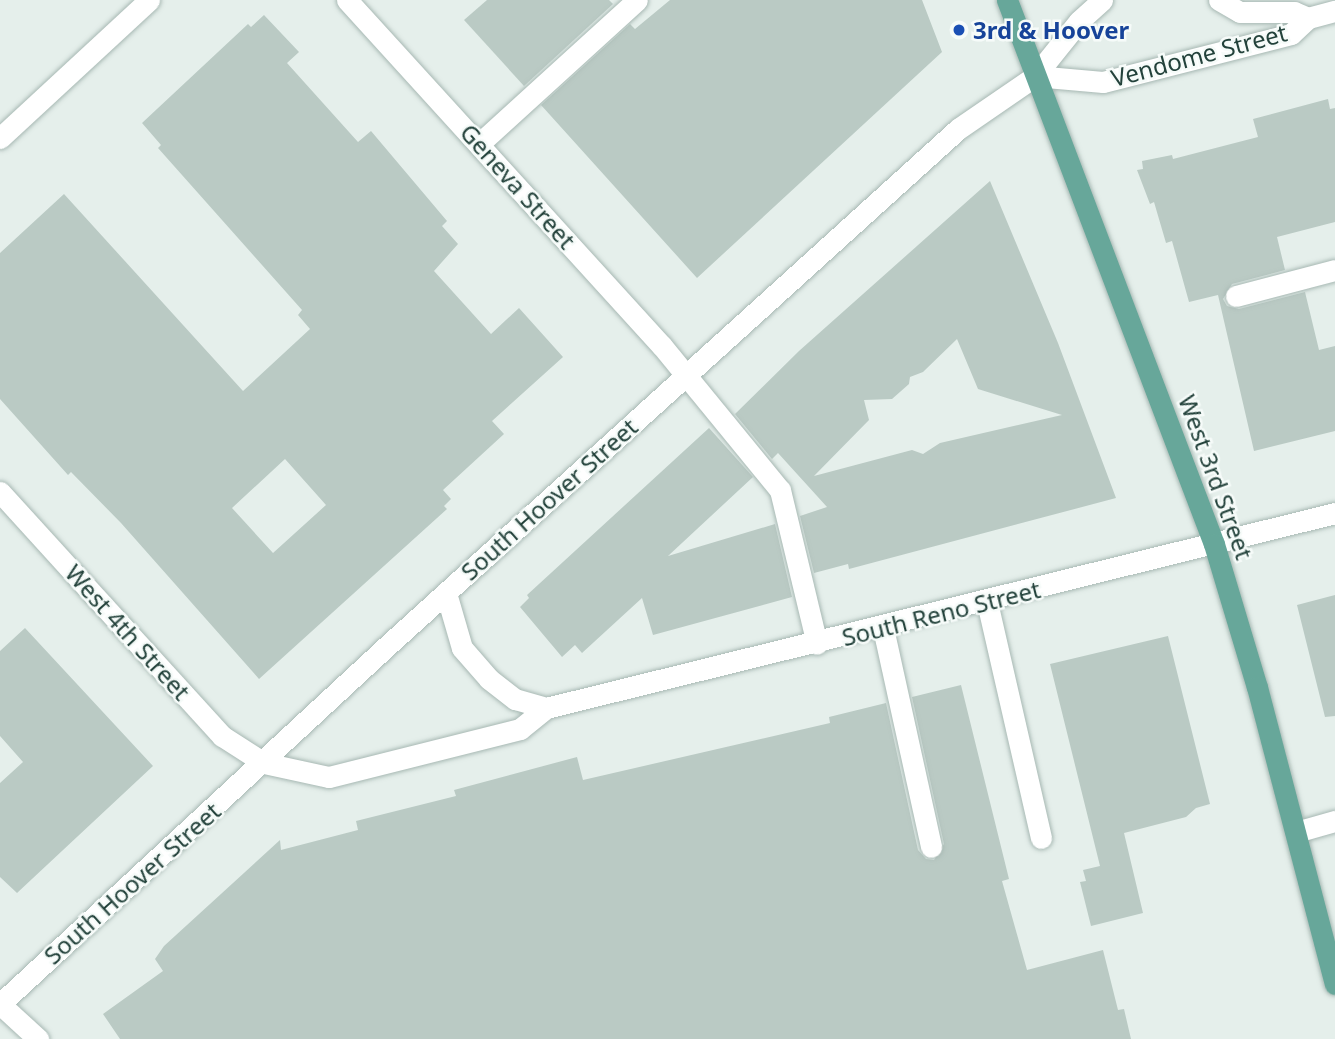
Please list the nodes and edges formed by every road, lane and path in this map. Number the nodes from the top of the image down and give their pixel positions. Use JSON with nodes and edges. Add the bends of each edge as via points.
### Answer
{"nodes":[{"id":1,"x":149,"y":0,"type":"edge"},
{"id":2,"x":347,"y":0,"type":"edge"},
{"id":3,"x":637,"y":0,"type":"edge"},
{"id":4,"x":1007,"y":0,"type":"edge"},
{"id":5,"x":1102,"y":0,"type":"edge"},
{"id":6,"x":1219,"y":0,"type":"edge"},
{"id":7,"x":1335,"y":11,"type":"edge"},
{"id":8,"x":1308,"y":18,"type":"junction"},
{"id":9,"x":1035,"y":76,"type":"junction"},
{"id":10,"x":0,"y":138,"type":"edge"},
{"id":11,"x":480,"y":143,"type":"junction"},
{"id":12,"x":1335,"y":270,"type":"edge"},
{"id":13,"x":1236,"y":296,"type":"dead end"},
{"id":14,"x":687,"y":375,"type":"junction"},
{"id":15,"x":0,"y":492,"type":"edge"},
{"id":16,"x":1335,"y":513,"type":"edge"},
{"id":17,"x":1214,"y":544,"type":"junction"},
{"id":18,"x":446,"y":593,"type":"junction"},
{"id":19,"x":986,"y":602,"type":"junction"},
{"id":20,"x":883,"y":628,"type":"junction"},
{"id":21,"x":817,"y":644,"type":"junction"},
{"id":22,"x":547,"y":708,"type":"junction"},
{"id":23,"x":264,"y":763,"type":"junction"},
{"id":24,"x":1335,"y":821,"type":"edge"},
{"id":25,"x":1296,"y":832,"type":"junction"},
{"id":26,"x":1041,"y":838,"type":"dead end"},
{"id":27,"x":931,"y":848,"type":"dead end"},
{"id":28,"x":1335,"y":984,"type":"edge"},
{"id":29,"x":0,"y":1004,"type":"edge"},
{"id":30,"x":38,"y":1039,"type":"edge"}],
"edges":[{"from":1,"to":10,"type":"street"},
{"from":2,"to":11,"type":"street","name":"Geneva Street"},
{"from":3,"to":11,"type":"street"},
{"from":4,"to":9,"type":"main road","name":"West 3rd Street"},
{"from":5,"to":9,"type":"street","name":"South Hoover Street","via":[[1079,20]]},
{"from":6,"to":8,"type":"street","name":"Vendome Street","via":[[1240,12],[1294,12]]},
{"from":7,"to":8,"type":"street"},
{"from":8,"to":9,"type":"street","name":"Vendome Street","via":[[1291,34],[1103,82]]},
{"from":9,"to":14,"type":"street","name":"South Hoover Street","via":[[967,122]]},
{"from":9,"to":17,"type":"main road","name":"West 3rd Street"},
{"from":11,"to":14,"type":"street","name":"Geneva Street"},
{"from":12,"to":13,"type":"street"},
{"from":14,"to":18,"type":"street","name":"South Hoover Street"},
{"from":14,"to":21,"type":"street","name":"Geneva Street","via":[[780,490]]},
{"from":15,"to":23,"type":"street","name":"West 4th Street","via":[[222,736]]},
{"from":16,"to":17,"type":"street","name":"South Reno Street"},
{"from":17,"to":19,"type":"street","name":"South Reno Street"},
{"from":17,"to":25,"type":"main road","name":"West 3rd Street"},
{"from":18,"to":22,"type":"street","via":[[462,648],[492,682],[515,699]]},
{"from":18,"to":23,"type":"street","name":"South Hoover Street"},
{"from":19,"to":20,"type":"street","name":"South Reno Street"},
{"from":19,"to":26,"type":"street"},
{"from":20,"to":21,"type":"street","name":"South Reno Street"},
{"from":20,"to":27,"type":"street"},
{"from":21,"to":22,"type":"street","name":"South Reno Street"},
{"from":22,"to":23,"type":"street","name":"South Reno Street","via":[[520,729],[329,777]]},
{"from":23,"to":29,"type":"street","name":"South Hoover Street"},
{"from":24,"to":25,"type":"street"},
{"from":25,"to":28,"type":"main road","name":"West 3rd Street"},
{"from":29,"to":30,"type":"street"}]}
